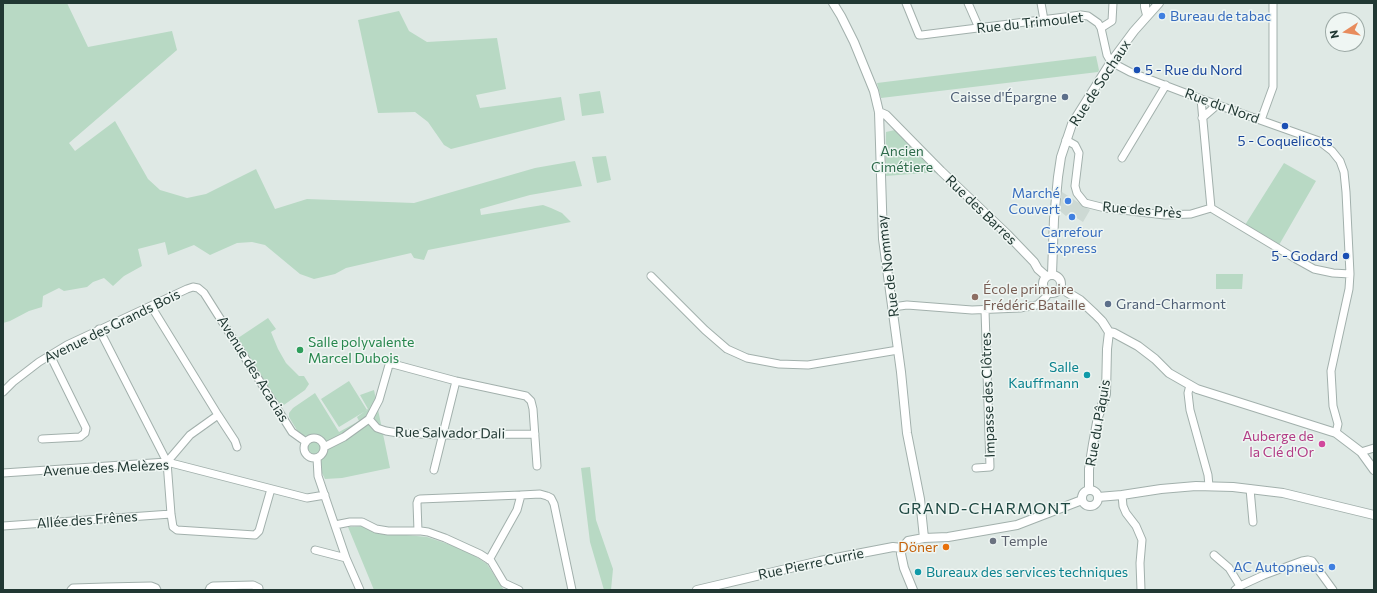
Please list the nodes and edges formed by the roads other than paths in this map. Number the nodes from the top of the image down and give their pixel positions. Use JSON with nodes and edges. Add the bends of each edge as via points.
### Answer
{"nodes":[{"id":1,"x":833,"y":3,"type":"edge"},
{"id":2,"x":906,"y":3,"type":"edge"},
{"id":3,"x":968,"y":3,"type":"edge"},
{"id":4,"x":1041,"y":3,"type":"edge"},
{"id":5,"x":1113,"y":3,"type":"edge"},
{"id":6,"x":1145,"y":3,"type":"edge"},
{"id":7,"x":1159,"y":3,"type":"edge"},
{"id":8,"x":1273,"y":3,"type":"edge"},
{"id":9,"x":1147,"y":15,"type":"junction"},
{"id":10,"x":1044,"y":20,"type":"junction"},
{"id":11,"x":979,"y":28,"type":"junction"},
{"id":12,"x":1101,"y":28,"type":"junction"},
{"id":13,"x":1111,"y":62,"type":"junction"},
{"id":14,"x":1166,"y":85,"type":"junction"},
{"id":15,"x":1201,"y":99,"type":"junction"},
{"id":16,"x":1217,"y":105,"type":"junction"},
{"id":17,"x":879,"y":112,"type":"junction"},
{"id":18,"x":1202,"y":118,"type":"junction"},
{"id":19,"x":1261,"y":120,"type":"junction"},
{"id":20,"x":1066,"y":140,"type":"junction"},
{"id":21,"x":1122,"y":158,"type":"dead end"},
{"id":22,"x":1211,"y":208,"type":"junction"},
{"id":23,"x":1350,"y":274,"type":"junction"},
{"id":24,"x":1049,"y":275,"type":"junction"},
{"id":25,"x":651,"y":276,"type":"dead end"},
{"id":26,"x":1060,"y":288,"type":"junction"},
{"id":27,"x":204,"y":292,"type":"joint"},
{"id":28,"x":1048,"y":293,"type":"junction"},
{"id":29,"x":152,"y":306,"type":"junction"},
{"id":30,"x":893,"y":307,"type":"junction"},
{"id":31,"x":985,"y":310,"type":"junction"},
{"id":32,"x":100,"y":330,"type":"junction"},
{"id":33,"x":1109,"y":332,"type":"junction"},
{"id":34,"x":898,"y":350,"type":"junction"},
{"id":35,"x":50,"y":355,"type":"junction"},
{"id":36,"x":456,"y":381,"type":"junction"},
{"id":37,"x":1190,"y":385,"type":"junction"},
{"id":38,"x":3,"y":391,"type":"edge"},
{"id":39,"x":218,"y":415,"type":"junction"},
{"id":40,"x":369,"y":419,"type":"junction"},
{"id":41,"x":1336,"y":433,"type":"junction"},
{"id":42,"x":535,"y":434,"type":"junction"},
{"id":43,"x":442,"y":435,"type":"junction"},
{"id":44,"x":42,"y":439,"type":"dead end"},
{"id":45,"x":306,"y":442,"type":"junction"},
{"id":46,"x":237,"y":447,"type":"dead end"},
{"id":47,"x":324,"y":447,"type":"junction"},
{"id":48,"x":1374,"y":448,"type":"edge"},
{"id":49,"x":1361,"y":452,"type":"junction"},
{"id":50,"x":317,"y":458,"type":"junction"},
{"id":51,"x":167,"y":462,"type":"junction"},
{"id":52,"x":537,"y":466,"type":"dead end"},
{"id":53,"x":976,"y":468,"type":"dead end"},
{"id":54,"x":434,"y":470,"type":"dead end"},
{"id":55,"x":1374,"y":470,"type":"edge"},
{"id":56,"x":3,"y":473,"type":"edge"},
{"id":57,"x":1209,"y":486,"type":"junction"},
{"id":58,"x":271,"y":489,"type":"junction"},
{"id":59,"x":1250,"y":489,"type":"junction"},
{"id":60,"x":1089,"y":490,"type":"junction"},
{"id":61,"x":521,"y":494,"type":"junction"},
{"id":62,"x":1122,"y":494,"type":"junction"},
{"id":63,"x":325,"y":495,"type":"junction"},
{"id":64,"x":1098,"y":497,"type":"junction"},
{"id":65,"x":1082,"y":500,"type":"junction"},
{"id":66,"x":171,"y":514,"type":"junction"},
{"id":67,"x":1374,"y":515,"type":"edge"},
{"id":68,"x":1253,"y":522,"type":"dead end"},
{"id":69,"x":335,"y":525,"type":"junction"},
{"id":70,"x":3,"y":526,"type":"edge"},
{"id":71,"x":418,"y":531,"type":"junction"},
{"id":72,"x":924,"y":538,"type":"junction"},
{"id":73,"x":902,"y":548,"type":"junction"},
{"id":74,"x":315,"y":550,"type":"dead end"},
{"id":75,"x":1214,"y":555,"type":"dead end"},
{"id":76,"x":346,"y":558,"type":"junction"},
{"id":77,"x":489,"y":560,"type":"junction"},
{"id":78,"x":106,"y":588,"type":"edge"},
{"id":79,"x":1237,"y":588,"type":"edge"},
{"id":80,"x":71,"y":590,"type":"edge"},
{"id":81,"x":156,"y":590,"type":"edge"},
{"id":82,"x":209,"y":590,"type":"edge"},
{"id":83,"x":259,"y":590,"type":"edge"},
{"id":84,"x":360,"y":590,"type":"edge"},
{"id":85,"x":519,"y":590,"type":"edge"},
{"id":86,"x":572,"y":590,"type":"edge"},
{"id":87,"x":697,"y":590,"type":"edge"},
{"id":88,"x":913,"y":590,"type":"edge"},
{"id":89,"x":1141,"y":590,"type":"edge"},
{"id":90,"x":1333,"y":590,"type":"edge"}],
"edges":[{"from":1,"to":17,"type":"street","name":"Rue de Nommay","via":[[854,42],[874,91]]},
{"from":2,"to":11,"type":"street","name":"Rue du Trimoulet","via":[[919,35]]},
{"from":3,"to":11,"type":"street"},
{"from":4,"to":10,"type":"street"},
{"from":5,"to":12,"type":"street","via":[[1112,21]]},
{"from":6,"to":9,"type":"street"},
{"from":7,"to":9,"type":"street","name":"Rue de Sochaux"},
{"from":8,"to":19,"type":"street","via":[[1273,87]]},
{"from":9,"to":13,"type":"street","name":"Rue de Sochaux"},
{"from":10,"to":11,"type":"street","name":"Rue du Trimoulet"},
{"from":10,"to":12,"type":"street","name":"Rue du Trimoulet","via":[[1082,15],[1088,16]]},
{"from":12,"to":13,"type":"street","name":"Rue du Trimoulet"},
{"from":13,"to":14,"type":"street","name":"Rue du Nord"},
{"from":13,"to":20,"type":"street","name":"Rue de Sochaux","via":[[1074,121]]},
{"from":14,"to":15,"type":"street","name":"Rue du Nord"},
{"from":14,"to":21,"type":"street"},
{"from":15,"to":16,"type":"street","name":"Rue du Nord"},
{"from":15,"to":18,"type":"street"},
{"from":16,"to":18,"type":"street"},
{"from":16,"to":19,"type":"street","name":"Rue du Nord"},
{"from":17,"to":24,"type":"street","name":"Rue des Barres","via":[[886,115],[1007,234],[1038,269]]},
{"from":17,"to":30,"type":"street","name":"Rue de Nommay","via":[[883,239]]},
{"from":18,"to":22,"type":"street"},
{"from":19,"to":23,"type":"street","name":"Rue du Nord","via":[[1320,141],[1340,161],[1344,172],[1347,204]]},
{"from":20,"to":22,"type":"street","name":"Rue des Près","via":[[1074,145],[1079,153],[1075,186],[1085,203],[1165,215],[1191,214]]},
{"from":20,"to":24,"type":"street","name":"Rue de Sochaux","via":[[1058,177]]},
{"from":22,"to":23,"type":"street","via":[[1314,268]]},
{"from":23,"to":41,"type":"street","via":[[1349,289],[1330,371],[1333,406],[1338,424]]},
{"from":24,"to":26,"type":"street","via":[[1059,278]]},
{"from":24,"to":28,"type":"street","via":[[1043,280],[1042,287]]},
{"from":25,"to":34,"type":"street","via":[[704,330],[727,349],[747,358],[779,364],[808,365]]},
{"from":26,"to":28,"type":"street","via":[[1057,292]]},
{"from":26,"to":33,"type":"street","via":[[1080,300],[1102,321]]},
{"from":27,"to":29,"type":"street","name":"Avenue des Grands Bois","via":[[193,287]]},
{"from":27,"to":45,"type":"street","name":"Avenue des Acacias","via":[[292,432]]},
{"from":28,"to":31,"type":"street","via":[[1037,305]]},
{"from":29,"to":32,"type":"street","name":"Avenue des Grands Bois"},
{"from":29,"to":39,"type":"street"},
{"from":30,"to":31,"type":"street","via":[[907,305]]},
{"from":30,"to":34,"type":"street","name":"Rue de Nommay"},
{"from":31,"to":53,"type":"street","name":"Impasse des Clôtres","via":[[990,466]]},
{"from":32,"to":35,"type":"street","name":"Avenue des Grands Bois"},
{"from":32,"to":51,"type":"street"},
{"from":33,"to":37,"type":"street","via":[[1138,346],[1169,373]]},
{"from":33,"to":60,"type":"street","name":"Rue du Pâquis","via":[[1106,394],[1093,444]]},
{"from":34,"to":72,"type":"street","name":"Rue de Nommay","via":[[907,433],[920,499]]},
{"from":35,"to":38,"type":"street","name":"Avenue des Grands Bois"},
{"from":35,"to":44,"type":"street","via":[[86,428],[80,437]]},
{"from":36,"to":40,"type":"street","via":[[389,365],[379,400]]},
{"from":36,"to":42,"type":"street","via":[[526,396],[532,401]]},
{"from":36,"to":43,"type":"street"},
{"from":37,"to":41,"type":"street"},
{"from":37,"to":57,"type":"street","via":[[1190,410]]},
{"from":39,"to":46,"type":"street"},
{"from":39,"to":51,"type":"street","via":[[190,435]]},
{"from":40,"to":43,"type":"street","name":"Rue Salvador Dali","via":[[378,428],[386,431]]},
{"from":40,"to":47,"type":"street","via":[[344,438]]},
{"from":41,"to":49,"type":"street"},
{"from":42,"to":43,"type":"street","name":"Rue Salvador Dali"},
{"from":42,"to":52,"type":"street"},
{"from":43,"to":54,"type":"street"},
{"from":45,"to":47,"type":"street","via":[[317,439]]},
{"from":45,"to":50,"type":"street","via":[[304,453],[311,458]]},
{"from":47,"to":50,"type":"street","via":[[323,453]]},
{"from":48,"to":49,"type":"street"},
{"from":49,"to":55,"type":"street"},
{"from":50,"to":63,"type":"street","via":[[318,476]]},
{"from":51,"to":56,"type":"street","name":"Avenue des Melèzes"},
{"from":51,"to":58,"type":"street","name":"Avenue des Melèzes"},
{"from":51,"to":66,"type":"street"},
{"from":57,"to":59,"type":"street"},
{"from":57,"to":62,"type":"street"},
{"from":58,"to":63,"type":"street","name":"Avenue des Melèzes","via":[[307,498]]},
{"from":58,"to":66,"type":"street","via":[[260,531],[255,535],[177,530],[173,527]]},
{"from":59,"to":67,"type":"street","via":[[1283,493]]},
{"from":59,"to":68,"type":"street"},
{"from":60,"to":64,"type":"street","via":[[1097,493]]},
{"from":60,"to":65,"type":"street","via":[[1085,491]]},
{"from":61,"to":71,"type":"street","via":[[420,499],[417,503]]},
{"from":61,"to":77,"type":"street","via":[[517,510]]},
{"from":61,"to":86,"type":"street","via":[[540,494],[551,498]]},
{"from":62,"to":64,"type":"street"},
{"from":62,"to":89,"type":"street","via":[[1126,513],[1142,540]]},
{"from":63,"to":69,"type":"street"},
{"from":64,"to":65,"type":"street","via":[[1098,502],[1089,506]]},
{"from":65,"to":72,"type":"street","via":[[1006,528]]},
{"from":66,"to":70,"type":"street","name":"Allée des Frênes"},
{"from":69,"to":71,"type":"street","via":[[362,522],[388,531]]},
{"from":69,"to":76,"type":"street"},
{"from":71,"to":77,"type":"street","via":[[428,532],[463,546]]},
{"from":72,"to":73,"type":"street","via":[[908,542]]},
{"from":73,"to":87,"type":"street","name":"Rue Pierre Currie","via":[[893,547],[820,561]]},
{"from":73,"to":88,"type":"street","via":[[903,564]]},
{"from":74,"to":76,"type":"street"},
{"from":75,"to":79,"type":"street","via":[[1229,568]]},
{"from":76,"to":84,"type":"street"},
{"from":77,"to":85,"type":"street","via":[[504,583]]},
{"from":78,"to":80,"type":"street"},
{"from":78,"to":81,"type":"street","via":[[151,586]]},
{"from":79,"to":90,"type":"street","via":[[1308,560],[1312,561]]},
{"from":82,"to":83,"type":"street","via":[[213,586],[253,585]]}]}
